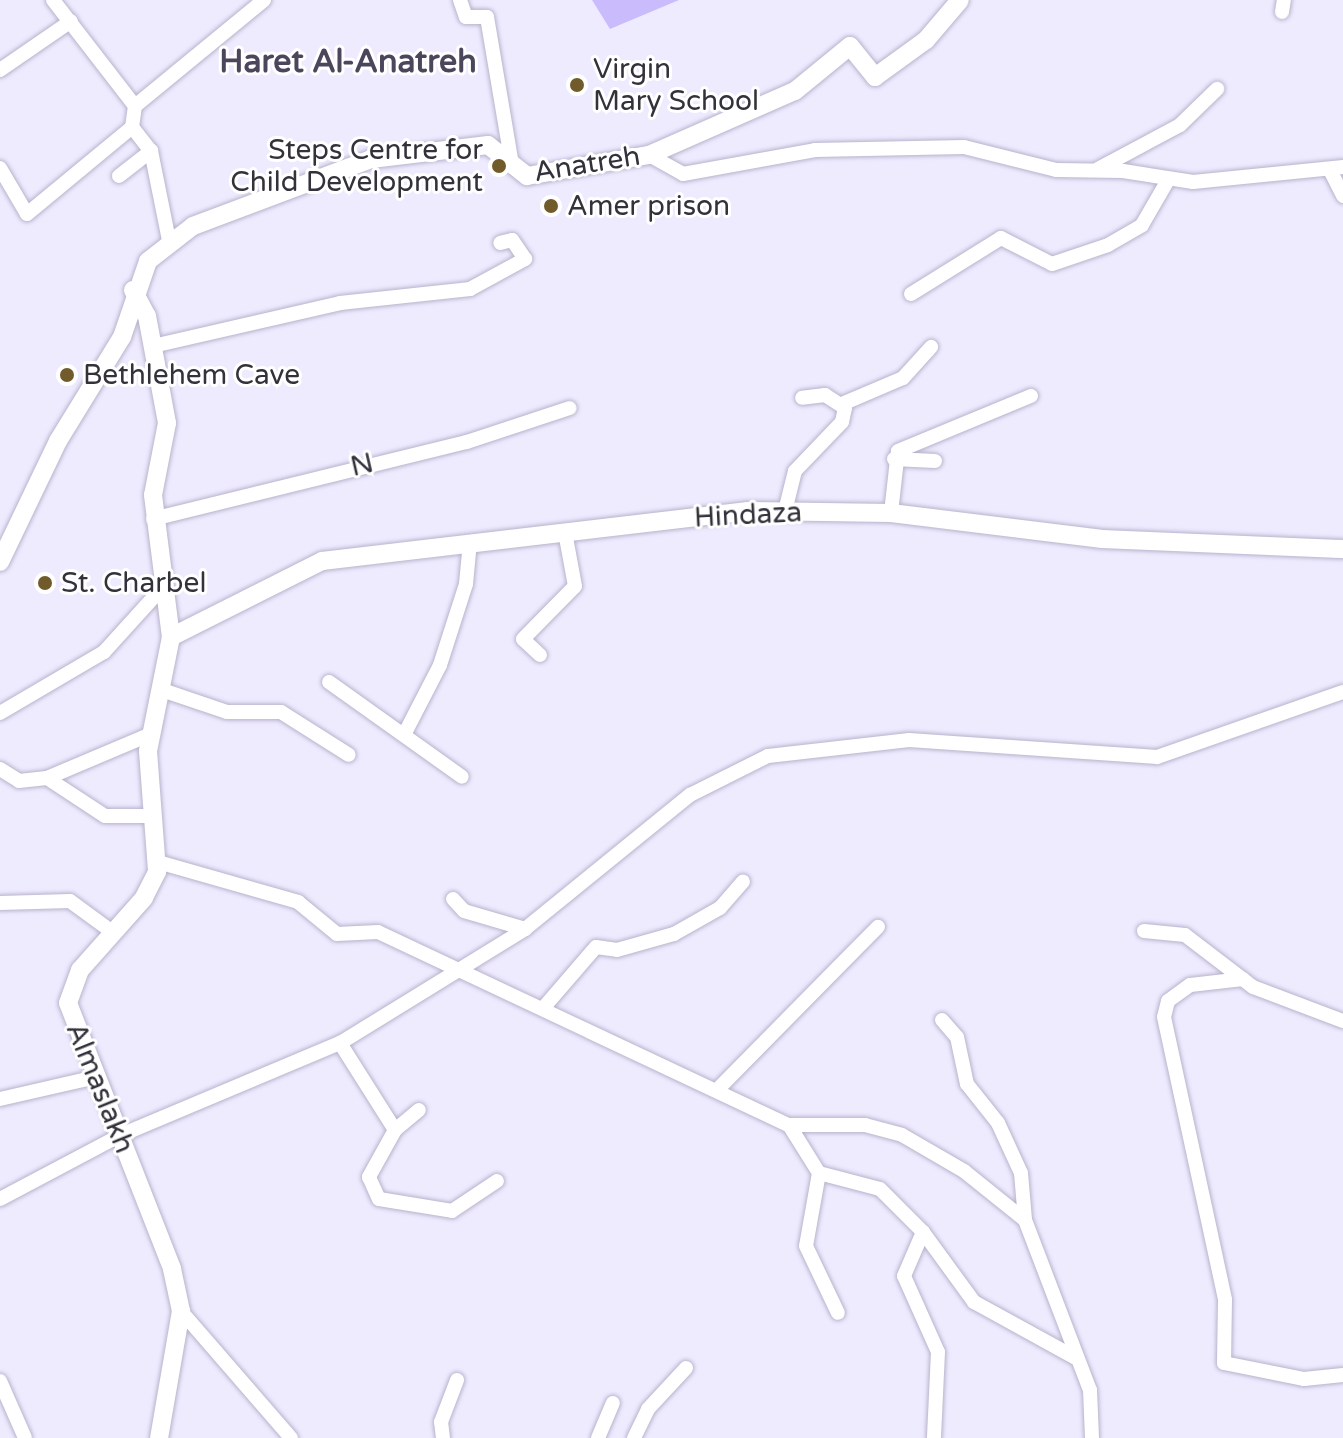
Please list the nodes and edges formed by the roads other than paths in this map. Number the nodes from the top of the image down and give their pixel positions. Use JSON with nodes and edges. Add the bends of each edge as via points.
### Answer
{"nodes":[{"id":1,"x":53,"y":0,"type":"edge"},
{"id":2,"x":264,"y":0,"type":"edge"},
{"id":3,"x":460,"y":0,"type":"edge"},
{"id":4,"x":960,"y":0,"type":"edge"},
{"id":5,"x":71,"y":21,"type":"junction"},
{"id":6,"x":0,"y":70,"type":"edge"},
{"id":7,"x":1217,"y":89,"type":"dead end"},
{"id":8,"x":135,"y":106,"type":"junction"},
{"id":9,"x":132,"y":127,"type":"junction"},
{"id":10,"x":151,"y":151,"type":"junction"},
{"id":11,"x":649,"y":155,"type":"junction"},
{"id":12,"x":511,"y":159,"type":"junction"},
{"id":13,"x":0,"y":168,"type":"edge"},
{"id":14,"x":1098,"y":169,"type":"junction"},
{"id":15,"x":1337,"y":169,"type":"edge"},
{"id":16,"x":119,"y":176,"type":"dead end"},
{"id":17,"x":1168,"y":180,"type":"junction"},
{"id":18,"x":1343,"y":196,"type":"edge"},
{"id":19,"x":169,"y":240,"type":"junction"},
{"id":20,"x":500,"y":243,"type":"dead end"},
{"id":21,"x":133,"y":290,"type":"junction"},
{"id":22,"x":911,"y":294,"type":"dead end"},
{"id":23,"x":153,"y":346,"type":"junction"},
{"id":24,"x":931,"y":347,"type":"dead end"},
{"id":25,"x":1031,"y":396,"type":"dead end"},
{"id":26,"x":802,"y":398,"type":"dead end"},
{"id":27,"x":842,"y":404,"type":"junction"},
{"id":28,"x":570,"y":408,"type":"dead end"},
{"id":29,"x":894,"y":459,"type":"junction"},
{"id":30,"x":935,"y":461,"type":"dead end"},
{"id":31,"x":785,"y":511,"type":"junction"},
{"id":32,"x":891,"y":513,"type":"junction"},
{"id":33,"x":153,"y":519,"type":"junction"},
{"id":34,"x":565,"y":532,"type":"junction"},
{"id":35,"x":470,"y":542,"type":"junction"},
{"id":36,"x":1343,"y":549,"type":"edge"},
{"id":37,"x":0,"y":562,"type":"edge"},
{"id":38,"x":163,"y":587,"type":"junction"},
{"id":39,"x":171,"y":637,"type":"junction"},
{"id":40,"x":540,"y":655,"type":"dead end"},
{"id":41,"x":329,"y":682,"type":"dead end"},
{"id":42,"x":165,"y":691,"type":"junction"},
{"id":43,"x":1343,"y":692,"type":"edge"},
{"id":44,"x":0,"y":713,"type":"edge"},
{"id":45,"x":406,"y":731,"type":"junction"},
{"id":46,"x":151,"y":734,"type":"junction"},
{"id":47,"x":349,"y":755,"type":"dead end"},
{"id":48,"x":2,"y":772,"type":"edge"},
{"id":49,"x":462,"y":777,"type":"dead end"},
{"id":50,"x":47,"y":778,"type":"junction"},
{"id":51,"x":148,"y":816,"type":"junction"},
{"id":52,"x":158,"y":862,"type":"junction"},
{"id":53,"x":743,"y":882,"type":"dead end"},
{"id":54,"x":453,"y":899,"type":"dead end"},
{"id":55,"x":0,"y":903,"type":"edge"},
{"id":56,"x":878,"y":927,"type":"dead end"},
{"id":57,"x":525,"y":929,"type":"junction"},
{"id":58,"x":111,"y":931,"type":"junction"},
{"id":59,"x":1144,"y":931,"type":"dead end"},
{"id":60,"x":458,"y":974,"type":"junction"},
{"id":61,"x":1243,"y":979,"type":"junction"},
{"id":62,"x":545,"y":1006,"type":"junction"},
{"id":63,"x":942,"y":1020,"type":"dead end"},
{"id":64,"x":1343,"y":1021,"type":"edge"},
{"id":65,"x":340,"y":1043,"type":"junction"},
{"id":66,"x":96,"y":1077,"type":"junction"},
{"id":67,"x":720,"y":1087,"type":"junction"},
{"id":68,"x":0,"y":1099,"type":"edge"},
{"id":69,"x":419,"y":1110,"type":"dead end"},
{"id":70,"x":789,"y":1125,"type":"junction"},
{"id":71,"x":395,"y":1130,"type":"junction"},
{"id":72,"x":121,"y":1135,"type":"junction"},
{"id":73,"x":819,"y":1173,"type":"junction"},
{"id":74,"x":497,"y":1181,"type":"dead end"},
{"id":75,"x":0,"y":1199,"type":"edge"},
{"id":76,"x":1025,"y":1220,"type":"junction"},
{"id":77,"x":923,"y":1232,"type":"junction"},
{"id":78,"x":181,"y":1311,"type":"junction"},
{"id":79,"x":838,"y":1313,"type":"dead end"},
{"id":80,"x":1076,"y":1358,"type":"junction"},
{"id":81,"x":686,"y":1368,"type":"dead end"},
{"id":82,"x":1343,"y":1375,"type":"edge"},
{"id":83,"x":457,"y":1380,"type":"dead end"},
{"id":84,"x":0,"y":1381,"type":"edge"},
{"id":85,"x":613,"y":1403,"type":"dead end"},
{"id":86,"x":25,"y":1438,"type":"edge"},
{"id":87,"x":159,"y":1438,"type":"edge"},
{"id":88,"x":291,"y":1438,"type":"edge"},
{"id":89,"x":443,"y":1438,"type":"edge"},
{"id":90,"x":598,"y":1438,"type":"edge"},
{"id":91,"x":634,"y":1438,"type":"edge"},
{"id":92,"x":934,"y":1438,"type":"edge"},
{"id":93,"x":1092,"y":1438,"type":"edge"}],
"edges":[{"from":1,"to":5,"type":"street"},
{"from":2,"to":8,"type":"street"},
{"from":3,"to":12,"type":"street","via":[[466,17],[487,17]]},
{"from":4,"to":11,"type":"street","name":"Anatreh","via":[[926,40],[875,77],[850,46],[795,91]]},
{"from":5,"to":6,"type":"street"},
{"from":5,"to":8,"type":"street"},
{"from":7,"to":14,"type":"street","via":[[1180,125]]},
{"from":8,"to":9,"type":"street"},
{"from":9,"to":10,"type":"street"},
{"from":9,"to":13,"type":"street","via":[[27,214],[5,188]]},
{"from":10,"to":16,"type":"street"},
{"from":10,"to":19,"type":"street"},
{"from":11,"to":12,"type":"street","name":"Anatreh","via":[[527,176]]},
{"from":11,"to":14,"type":"street","via":[[683,174],[815,150],[983,147],[1056,170]]},
{"from":12,"to":19,"type":"street","name":"Anatreh","via":[[488,145],[371,159],[270,191]]},
{"from":14,"to":17,"type":"street"},
{"from":15,"to":17,"type":"street"},
{"from":15,"to":18,"type":"street"},
{"from":17,"to":22,"type":"street","via":[[1142,225],[1108,245],[1052,264],[1001,238]]},
{"from":19,"to":21,"type":"street"},
{"from":20,"to":23,"type":"street","via":[[512,240],[525,259],[470,289],[340,303]]},
{"from":21,"to":23,"type":"street"},
{"from":21,"to":37,"type":"street","via":[[122,337],[58,441]]},
{"from":23,"to":33,"type":"street","via":[[167,423]]},
{"from":24,"to":27,"type":"street","via":[[903,378]]},
{"from":25,"to":29,"type":"street","via":[[911,443]]},
{"from":26,"to":27,"type":"street","via":[[825,395]]},
{"from":27,"to":31,"type":"street","via":[[842,422],[795,471]]},
{"from":28,"to":33,"type":"street","name":"N","via":[[467,442]]},
{"from":29,"to":30,"type":"street"},
{"from":29,"to":32,"type":"street"},
{"from":31,"to":32,"type":"street","name":"Hindaza"},
{"from":31,"to":34,"type":"street","name":"Hindaza"},
{"from":32,"to":36,"type":"street","name":"Hindaza","via":[[1102,539]]},
{"from":33,"to":38,"type":"street"},
{"from":34,"to":35,"type":"street","name":"Hindaza"},
{"from":34,"to":40,"type":"street","via":[[575,586],[523,639]]},
{"from":35,"to":39,"type":"street","name":"Hindaza","via":[[322,561]]},
{"from":35,"to":45,"type":"street","via":[[466,584],[440,665]]},
{"from":38,"to":39,"type":"street"},
{"from":38,"to":44,"type":"street","via":[[104,652]]},
{"from":39,"to":42,"type":"street"},
{"from":41,"to":45,"type":"street"},
{"from":42,"to":46,"type":"street"},
{"from":42,"to":47,"type":"street","via":[[227,712],[281,712]]},
{"from":43,"to":57,"type":"street","via":[[1157,757],[909,740],[768,756],[690,795]]},
{"from":45,"to":49,"type":"street"},
{"from":46,"to":50,"type":"street"},
{"from":46,"to":51,"type":"street"},
{"from":48,"to":50,"type":"street","via":[[19,781]]},
{"from":50,"to":51,"type":"street","via":[[105,816]]},
{"from":51,"to":52,"type":"street"},
{"from":52,"to":58,"type":"street","name":"Almaslakh","via":[[154,884]]},
{"from":52,"to":60,"type":"street","via":[[298,902],[337,934],[378,932]]},
{"from":53,"to":62,"type":"street","via":[[720,908],[674,934],[617,950],[596,947]]},
{"from":54,"to":57,"type":"street","via":[[464,911]]},
{"from":55,"to":58,"type":"street","via":[[70,901]]},
{"from":56,"to":67,"type":"street"},
{"from":57,"to":60,"type":"street"},
{"from":58,"to":66,"type":"street","name":"Almaslakh","via":[[80,970],[68,1003]]},
{"from":59,"to":61,"type":"street","via":[[1185,935]]},
{"from":60,"to":62,"type":"street"},
{"from":60,"to":65,"type":"street"},
{"from":61,"to":64,"type":"street"},
{"from":61,"to":82,"type":"street","via":[[1190,985],[1168,1001],[1164,1017],[1225,1300],[1224,1363],[1304,1379]]},
{"from":62,"to":67,"type":"street","via":[[624,1052]]},
{"from":63,"to":76,"type":"street","via":[[957,1037],[967,1084],[998,1123],[1021,1173]]},
{"from":65,"to":71,"type":"street"},
{"from":65,"to":72,"type":"street"},
{"from":66,"to":68,"type":"street"},
{"from":66,"to":72,"type":"street","name":"Almaslakh"},
{"from":67,"to":70,"type":"street"},
{"from":69,"to":71,"type":"street"},
{"from":70,"to":73,"type":"street"},
{"from":70,"to":76,"type":"street","via":[[865,1125],[902,1135],[952,1162]]},
{"from":71,"to":74,"type":"street","via":[[369,1177],[379,1199],[452,1211]]},
{"from":72,"to":75,"type":"street"},
{"from":72,"to":78,"type":"street","name":"Almaslakh"},
{"from":73,"to":77,"type":"street","via":[[880,1189]]},
{"from":73,"to":79,"type":"street","via":[[806,1246]]},
{"from":76,"to":80,"type":"street"},
{"from":77,"to":80,"type":"street","via":[[974,1302]]},
{"from":77,"to":92,"type":"street","via":[[904,1276],[938,1352]]},
{"from":78,"to":87,"type":"street","name":"Almaslakh"},
{"from":78,"to":88,"type":"street"},
{"from":80,"to":93,"type":"street","via":[[1090,1390]]},
{"from":81,"to":91,"type":"street","via":[[648,1409]]},
{"from":83,"to":89,"type":"street","via":[[441,1422]]},
{"from":84,"to":86,"type":"street"},
{"from":85,"to":90,"type":"street"}]}
